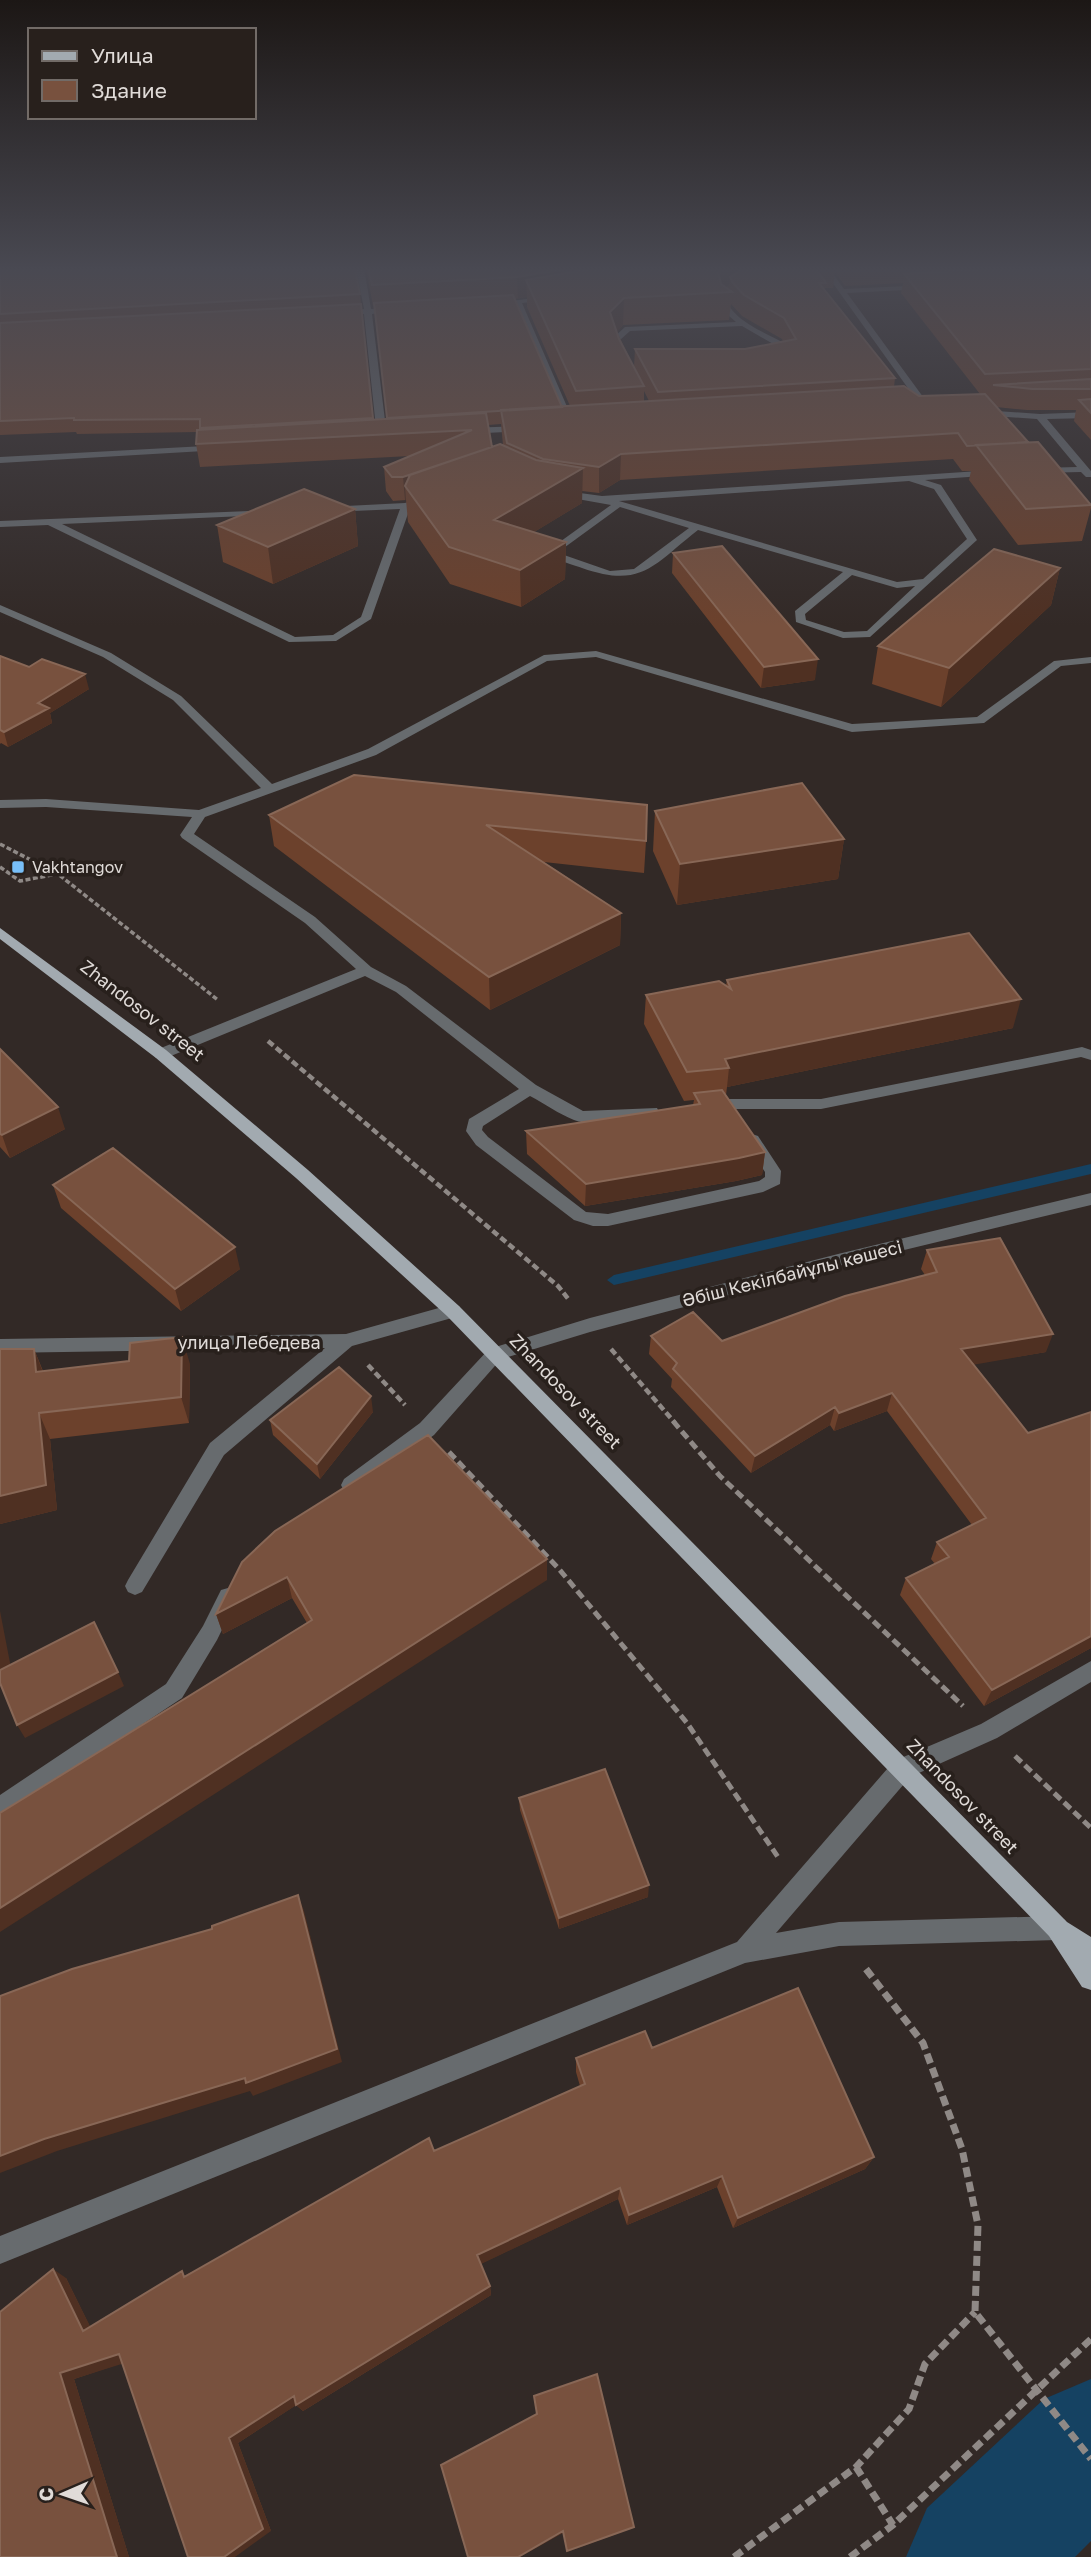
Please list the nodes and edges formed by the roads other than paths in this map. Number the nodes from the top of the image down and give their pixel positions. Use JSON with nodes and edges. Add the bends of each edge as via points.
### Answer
{"nodes":[{"id":1,"x":376,"y":387,"type":"edge"},
{"id":2,"x":555,"y":387,"type":"edge"},
{"id":3,"x":912,"y":387,"type":"edge"},
{"id":4,"x":937,"y":402,"type":"edge"},
{"id":5,"x":923,"y":403,"type":"junction"},
{"id":6,"x":910,"y":404,"type":"edge"},
{"id":7,"x":946,"y":410,"type":"edge"},
{"id":8,"x":966,"y":412,"type":"edge"},
{"id":9,"x":1091,"y":415,"type":"edge"},
{"id":10,"x":1040,"y":417,"type":"junction"},
{"id":11,"x":584,"y":424,"type":"edge"},
{"id":12,"x":571,"y":425,"type":"junction"},
{"id":13,"x":558,"y":426,"type":"edge"},
{"id":14,"x":532,"y":427,"type":"edge"},
{"id":15,"x":493,"y":430,"type":"junction"},
{"id":16,"x":451,"y":432,"type":"edge"},
{"id":17,"x":396,"y":436,"type":"edge"},
{"id":18,"x":368,"y":437,"type":"edge"},
{"id":19,"x":382,"y":437,"type":"junction"},
{"id":20,"x":495,"y":441,"type":"dead end"},
{"id":21,"x":232,"y":446,"type":"edge"},
{"id":22,"x":0,"y":460,"type":"edge"},
{"id":23,"x":1031,"y":472,"type":"edge"},
{"id":24,"x":1004,"y":473,"type":"edge"},
{"id":25,"x":1088,"y":473,"type":"edge"},
{"id":26,"x":910,"y":478,"type":"junction"},
{"id":27,"x":552,"y":492,"type":"edge"},
{"id":28,"x":442,"y":494,"type":"edge"},
{"id":29,"x":602,"y":499,"type":"junction"},
{"id":30,"x":618,"y":504,"type":"junction"},
{"id":31,"x":407,"y":506,"type":"junction"},
{"id":32,"x":311,"y":510,"type":"edge"},
{"id":33,"x":283,"y":511,"type":"edge"},
{"id":34,"x":50,"y":522,"type":"junction"},
{"id":35,"x":0,"y":524,"type":"edge"},
{"id":36,"x":695,"y":528,"type":"junction"},
{"id":37,"x":851,"y":571,"type":"junction"},
{"id":38,"x":926,"y":582,"type":"junction"},
{"id":39,"x":0,"y":608,"type":"edge"},
{"id":40,"x":1091,"y":660,"type":"edge"},
{"id":41,"x":271,"y":790,"type":"junction"},
{"id":42,"x":0,"y":804,"type":"edge"},
{"id":43,"x":200,"y":814,"type":"junction"},
{"id":44,"x":0,"y":932,"type":"edge"},
{"id":45,"x":366,"y":970,"type":"junction"},
{"id":46,"x":1088,"y":1053,"type":"edge"},
{"id":47,"x":161,"y":1054,"type":"junction"},
{"id":48,"x":530,"y":1089,"type":"junction"},
{"id":49,"x":724,"y":1104,"type":"junction"},
{"id":50,"x":702,"y":1106,"type":"edge"},
{"id":51,"x":666,"y":1110,"type":"edge"},
{"id":52,"x":1091,"y":1199,"type":"edge"},
{"id":53,"x":453,"y":1311,"type":"junction"},
{"id":54,"x":346,"y":1341,"type":"junction"},
{"id":55,"x":0,"y":1346,"type":"edge"},
{"id":56,"x":495,"y":1354,"type":"junction"},
{"id":57,"x":330,"y":1500,"type":"edge"},
{"id":58,"x":239,"y":1575,"type":"edge"},
{"id":59,"x":135,"y":1586,"type":"dead end"},
{"id":60,"x":1091,"y":1671,"type":"edge"},
{"id":61,"x":902,"y":1769,"type":"junction"},
{"id":62,"x":0,"y":1808,"type":"edge"},
{"id":63,"x":1058,"y":1928,"type":"junction"},
{"id":64,"x":745,"y":1951,"type":"junction"},
{"id":65,"x":1091,"y":1951,"type":"edge"},
{"id":66,"x":1091,"y":1978,"type":"edge"},
{"id":67,"x":0,"y":2250,"type":"edge"}],
"edges":[{"from":1,"to":19,"type":"street"},
{"from":2,"to":12,"type":"street"},
{"from":3,"to":5,"type":"street"},
{"from":4,"to":5,"type":"street"},
{"from":5,"to":6,"type":"street"},
{"from":5,"to":7,"type":"street"},
{"from":8,"to":10,"type":"street"},
{"from":9,"to":10,"type":"street"},
{"from":10,"to":25,"type":"street"},
{"from":11,"to":12,"type":"street"},
{"from":12,"to":13,"type":"street"},
{"from":14,"to":15,"type":"street"},
{"from":15,"to":16,"type":"street"},
{"from":15,"to":20,"type":"street"},
{"from":17,"to":19,"type":"street"},
{"from":18,"to":19,"type":"street"},
{"from":21,"to":22,"type":"street"},
{"from":23,"to":25,"type":"street"},
{"from":24,"to":26,"type":"street"},
{"from":26,"to":29,"type":"street"},
{"from":26,"to":38,"type":"street","via":[[938,487],[972,540]]},
{"from":27,"to":29,"type":"street"},
{"from":28,"to":31,"type":"street"},
{"from":29,"to":30,"type":"street"},
{"from":30,"to":36,"type":"street"},
{"from":30,"to":36,"type":"street","via":[[555,549],[560,557],[609,574],[637,572]]},
{"from":31,"to":32,"type":"street"},
{"from":31,"to":34,"type":"street","via":[[366,619],[336,638],[293,640]]},
{"from":33,"to":34,"type":"street"},
{"from":34,"to":35,"type":"street"},
{"from":36,"to":37,"type":"street"},
{"from":37,"to":38,"type":"street","via":[[897,585]]},
{"from":37,"to":38,"type":"street","via":[[799,613],[801,622],[843,635],[870,634]]},
{"from":39,"to":41,"type":"street","via":[[107,655],[177,698]]},
{"from":40,"to":41,"type":"street","via":[[1058,663],[980,720],[852,728],[596,654],[544,658],[372,752]]},
{"from":41,"to":43,"type":"street"},
{"from":42,"to":43,"type":"street"},
{"from":43,"to":45,"type":"street","via":[[187,835],[310,920]]},
{"from":44,"to":47,"type":"main road","name":"Zhandosov street"},
{"from":45,"to":47,"type":"street"},
{"from":45,"to":48,"type":"street","via":[[401,989]]},
{"from":46,"to":49,"type":"street","via":[[821,1104]]},
{"from":47,"to":53,"type":"main road","name":"Zhandosov street"},
{"from":48,"to":49,"type":"street","via":[[475,1123],[474,1130],[482,1141],[580,1216],[593,1220],[774,1180],[773,1171]]},
{"from":48,"to":51,"type":"street","via":[[580,1116]]},
{"from":49,"to":50,"type":"street"},
{"from":52,"to":56,"type":"street","name":"Әбіш Кекілбайұлы көшесі","via":[[825,1263]]},
{"from":53,"to":54,"type":"street","name":"улица Лебедева"},
{"from":53,"to":56,"type":"main road","name":"Zhandosov street"},
{"from":54,"to":55,"type":"street","name":"улица Лебедева"},
{"from":54,"to":59,"type":"street","via":[[217,1449]]},
{"from":56,"to":57,"type":"street","via":[[427,1429]]},
{"from":56,"to":61,"type":"main road","name":"Zhandosov street"},
{"from":58,"to":62,"type":"street","via":[[174,1691]]},
{"from":60,"to":61,"type":"street","via":[[989,1731]]},
{"from":61,"to":63,"type":"main road","name":"Zhandosov street"},
{"from":61,"to":64,"type":"street"},
{"from":63,"to":64,"type":"street","via":[[839,1934]]},
{"from":63,"to":65,"type":"main road","name":"Zhandosov street"},
{"from":63,"to":66,"type":"main road","name":"Zhandosov street"},
{"from":64,"to":67,"type":"street"}]}
